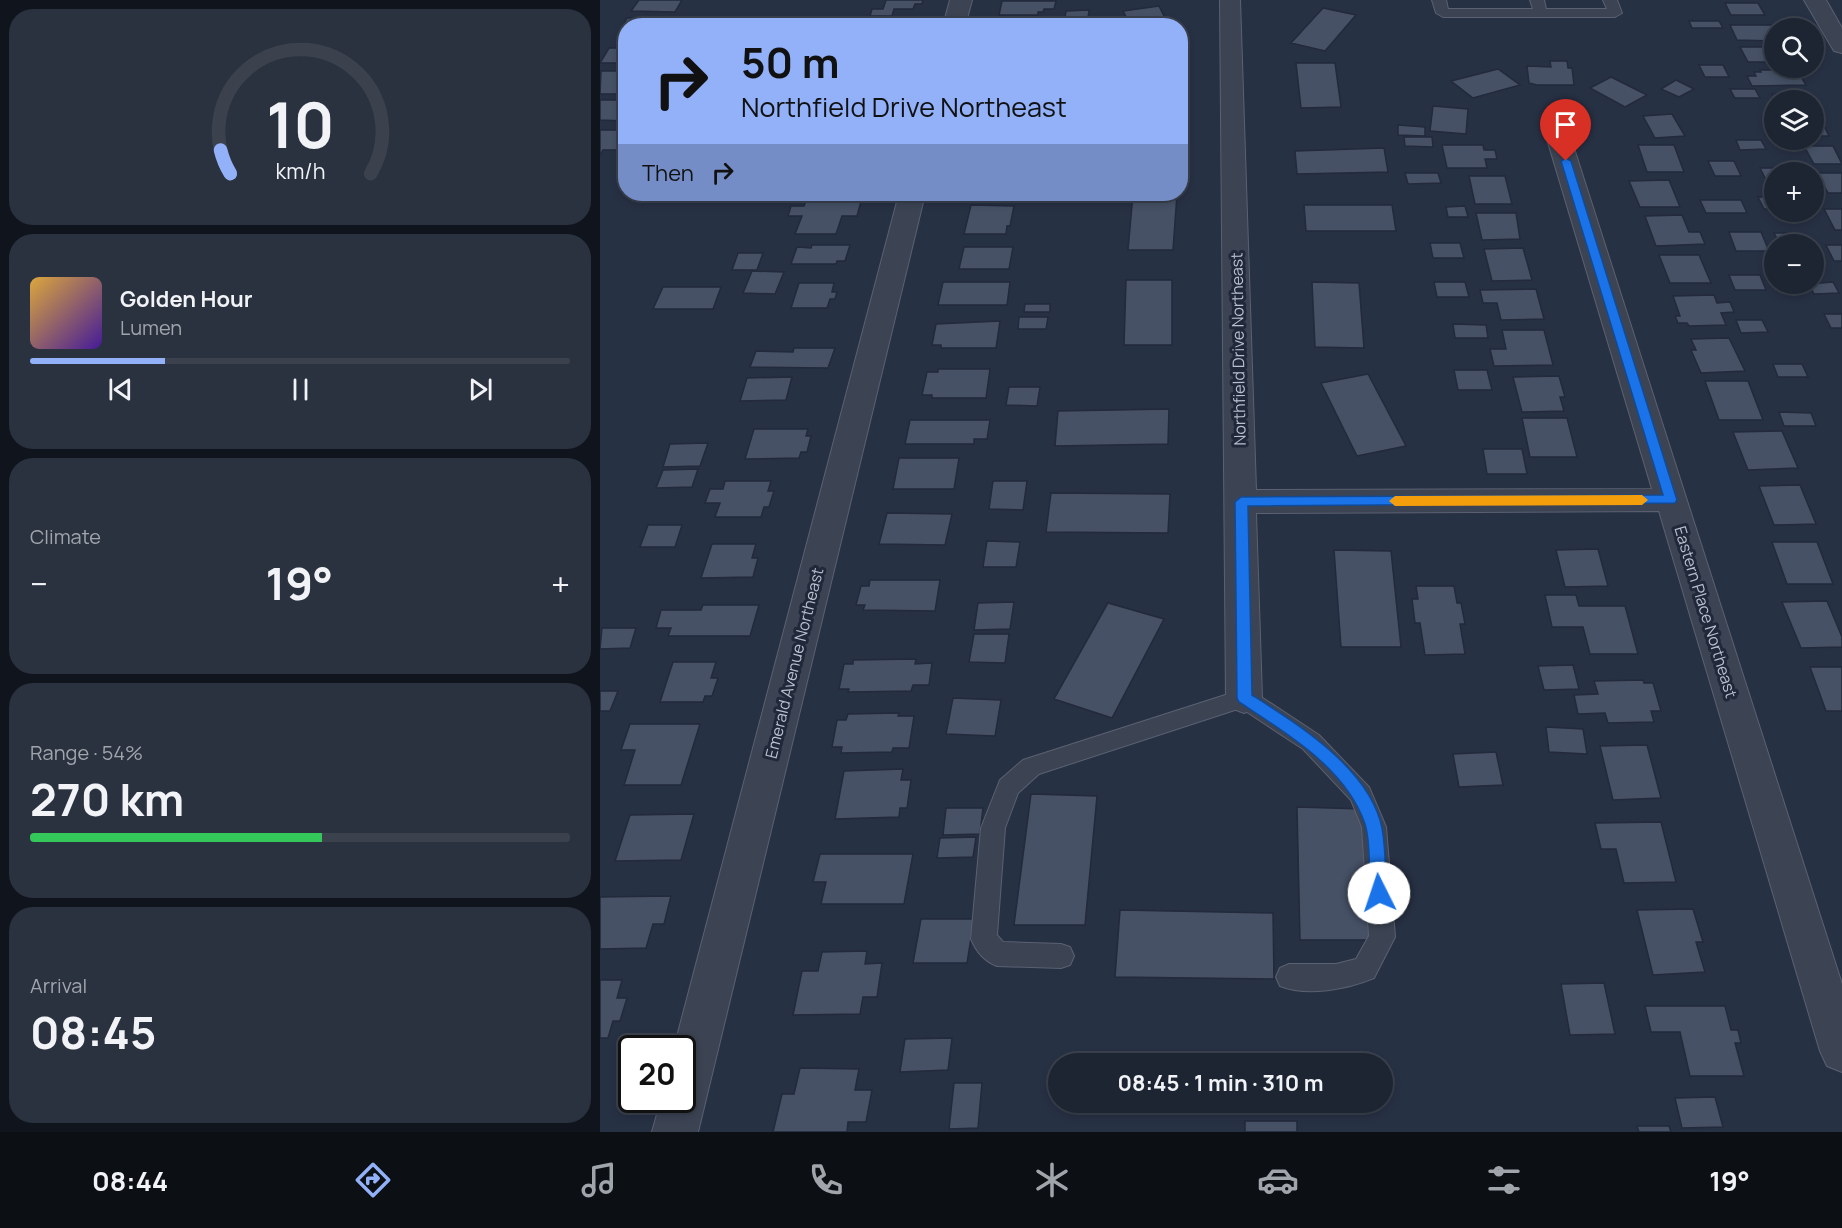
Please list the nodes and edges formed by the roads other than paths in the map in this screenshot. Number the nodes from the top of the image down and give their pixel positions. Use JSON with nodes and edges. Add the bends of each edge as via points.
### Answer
{"nodes":[{"id":1,"x":961,"y":0,"type":"edge"},
{"id":2,"x":1230,"y":0,"type":"edge"},
{"id":3,"x":1439,"y":0,"type":"edge"},
{"id":4,"x":1610,"y":0,"type":"edge"},
{"id":5,"x":1815,"y":0,"type":"edge"},
{"id":6,"x":1539,"y":7,"type":"edge"},
{"id":7,"x":956,"y":18,"type":"edge"},
{"id":8,"x":1842,"y":46,"type":"edge"},
{"id":9,"x":1559,"y":139,"type":"dead end"},
{"id":10,"x":910,"y":201,"type":"edge"},
{"id":11,"x":1671,"y":500,"type":"junction"},
{"id":12,"x":1241,"y":502,"type":"junction"},
{"id":13,"x":1245,"y":698,"type":"junction"},
{"id":14,"x":1061,"y":956,"type":"dead end"},
{"id":15,"x":1289,"y":977,"type":"dead end"},
{"id":16,"x":1842,"y":1052,"type":"edge"},
{"id":17,"x":675,"y":1132,"type":"edge"}],
"edges":[{"from":1,"to":7,"type":"street"},
{"from":2,"to":12,"type":"street","name":"Northfield Drive Northeast"},
{"from":3,"to":6,"type":"lane","via":[[1443,13]]},
{"from":4,"to":6,"type":"lane","via":[[1616,14]]},
{"from":5,"to":8,"type":"street"},
{"from":9,"to":11,"type":"street","name":"Eastern Place Northeast"},
{"from":10,"to":17,"type":"street","name":"Emerald Avenue Northeast"},
{"from":11,"to":12,"type":"street"},
{"from":11,"to":16,"type":"street","name":"Eastern Place Northeast"},
{"from":12,"to":13,"type":"street","name":"Northfield Drive Northeast"},
{"from":13,"to":14,"type":"lane","via":[[1031,768],[1008,787],[993,828],[984,939],[997,954]]},
{"from":13,"to":15,"type":"lane","via":[[1311,741],[1360,794],[1374,827],[1382,937],[1365,969],[1336,977]]}]}
